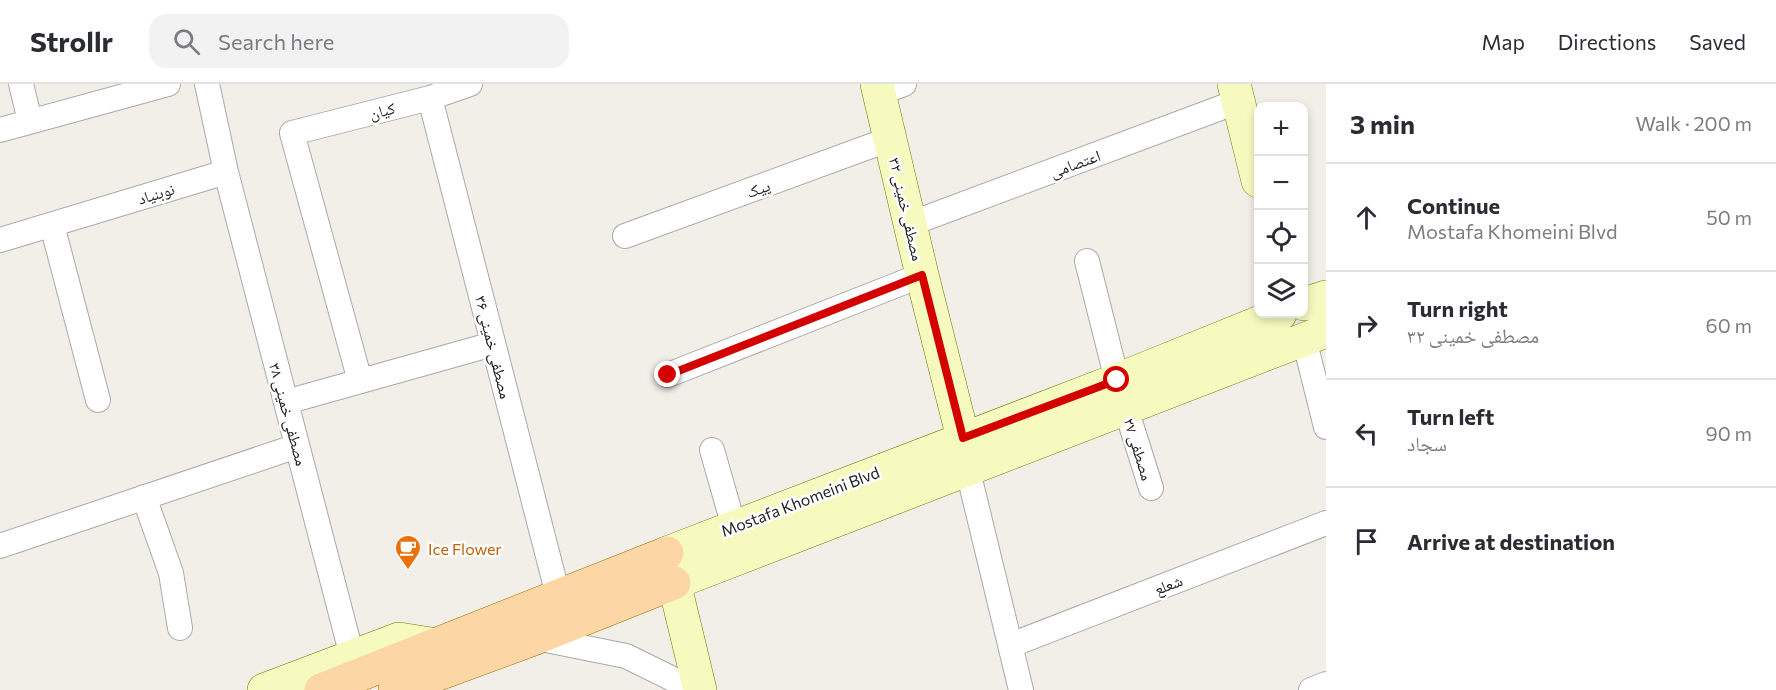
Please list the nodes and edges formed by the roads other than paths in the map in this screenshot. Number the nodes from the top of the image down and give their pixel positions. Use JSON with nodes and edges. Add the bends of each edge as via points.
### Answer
{"nodes":[{"id":1,"x":21,"y":84,"type":"edge"},
{"id":2,"x":168,"y":84,"type":"edge"},
{"id":3,"x":207,"y":84,"type":"edge"},
{"id":4,"x":471,"y":84,"type":"edge"},
{"id":5,"x":887,"y":87,"type":"edge"},
{"id":6,"x":1237,"y":93,"type":"edge"},
{"id":7,"x":430,"y":98,"type":"junction"},
{"id":8,"x":30,"y":121,"type":"junction"},
{"id":9,"x":0,"y":130,"type":"edge"},
{"id":10,"x":890,"y":140,"type":"junction"},
{"id":11,"x":1254,"y":164,"type":"edge"},
{"id":12,"x":226,"y":172,"type":"junction"},
{"id":13,"x":910,"y":224,"type":"junction"},
{"id":14,"x":52,"y":225,"type":"junction"},
{"id":15,"x":625,"y":236,"type":"dead end"},
{"id":16,"x":0,"y":240,"type":"edge"},
{"id":17,"x":1087,"y":261,"type":"dead end"},
{"id":18,"x":922,"y":275,"type":"junction"},
{"id":19,"x":1326,"y":297,"type":"edge"},
{"id":20,"x":1308,"y":303,"type":"edge"},
{"id":21,"x":1272,"y":318,"type":"edge"},
{"id":22,"x":1315,"y":335,"type":"edge"},
{"id":23,"x":493,"y":344,"type":"junction"},
{"id":24,"x":668,"y":375,"type":"dead end"},
{"id":25,"x":360,"y":381,"type":"junction"},
{"id":26,"x":1122,"y":394,"type":"junction"},
{"id":27,"x":98,"y":400,"type":"dead end"},
{"id":28,"x":286,"y":402,"type":"junction"},
{"id":29,"x":1326,"y":427,"type":"edge"},
{"id":30,"x":963,"y":438,"type":"junction"},
{"id":31,"x":297,"y":446,"type":"junction"},
{"id":32,"x":712,"y":450,"type":"dead end"},
{"id":33,"x":968,"y":471,"type":"junction"},
{"id":34,"x":1151,"y":488,"type":"dead end"},
{"id":35,"x":144,"y":497,"type":"junction"},
{"id":36,"x":1326,"y":523,"type":"edge"},
{"id":37,"x":734,"y":527,"type":"junction"},
{"id":38,"x":0,"y":546,"type":"edge"},
{"id":39,"x":671,"y":568,"type":"junction"},
{"id":40,"x":558,"y":596,"type":"junction"},
{"id":41,"x":180,"y":628,"type":"dead end"},
{"id":42,"x":536,"y":638,"type":"junction"},
{"id":43,"x":437,"y":645,"type":"junction"},
{"id":44,"x":1011,"y":645,"type":"junction"},
{"id":45,"x":352,"y":656,"type":"junction"},
{"id":46,"x":1326,"y":684,"type":"edge"},
{"id":47,"x":404,"y":688,"type":"edge"},
{"id":48,"x":264,"y":690,"type":"edge"},
{"id":49,"x":321,"y":690,"type":"edge"},
{"id":50,"x":698,"y":690,"type":"edge"},
{"id":51,"x":1021,"y":690,"type":"edge"},
{"id":52,"x":1311,"y":690,"type":"edge"}],
"edges":[{"from":1,"to":8,"type":"street"},
{"from":2,"to":8,"type":"street"},
{"from":3,"to":12,"type":"street"},
{"from":4,"to":7,"type":"street","name":"کیان"},
{"from":5,"to":10,"type":"main road","name":"مصطفی خمینی ۳۲"},
{"from":6,"to":11,"type":"main road"},
{"from":6,"to":13,"type":"street","name":"اعتصامی"},
{"from":7,"to":23,"type":"street","name":"مصطفی خمینی ۳۶"},
{"from":7,"to":25,"type":"street","name":"کیان","via":[[292,133]]},
{"from":8,"to":9,"type":"street"},
{"from":10,"to":13,"type":"main road","name":"مصطفی خمینی ۳۲"},
{"from":10,"to":15,"type":"street","name":"پیک"},
{"from":12,"to":14,"type":"street","name":"نوبنیاد"},
{"from":12,"to":28,"type":"street","name":"مصطفی خمینی ۳۸"},
{"from":13,"to":18,"type":"main road","name":"مصطفی خمینی ۳۲"},
{"from":14,"to":16,"type":"street","name":"نوبنیاد"},
{"from":14,"to":27,"type":"street"},
{"from":17,"to":26,"type":"street","name":"مصطفی ۲۷"},
{"from":18,"to":24,"type":"street"},
{"from":18,"to":30,"type":"main road","name":"مصطفی خمینی ۳۲"},
{"from":19,"to":20,"type":"main road"},
{"from":21,"to":26,"type":"main road","name":"Mostafa Khomeini Blvd"},
{"from":22,"to":26,"type":"main road","name":"Mostafa Khomeini Blvd"},
{"from":22,"to":29,"type":"street"},
{"from":23,"to":25,"type":"street"},
{"from":23,"to":40,"type":"street","name":"مصطفی خمینی ۳۶"},
{"from":25,"to":28,"type":"street"},
{"from":26,"to":30,"type":"main road","name":"Mostafa Khomeini Blvd"},
{"from":26,"to":33,"type":"main road","name":"Mostafa Khomeini Blvd"},
{"from":26,"to":34,"type":"street","name":"مصطفی ۲۷"},
{"from":28,"to":31,"type":"street","name":"مصطفی خمینی ۳۸"},
{"from":30,"to":37,"type":"main road","name":"Mostafa Khomeini Blvd"},
{"from":31,"to":35,"type":"street"},
{"from":31,"to":45,"type":"street","name":"مصطفی خمینی ۳۸"},
{"from":32,"to":37,"type":"street"},
{"from":33,"to":39,"type":"main road","name":"Mostafa Khomeini Blvd"},
{"from":33,"to":44,"type":"street"},
{"from":35,"to":38,"type":"street"},
{"from":35,"to":41,"type":"street","via":[[171,573]]},
{"from":36,"to":44,"type":"street","name":"شعلع"},
{"from":37,"to":39,"type":"main road","name":"Mostafa Khomeini Blvd"},
{"from":39,"to":40,"type":"main road","name":"Mostafa Khomeini Blvd"},
{"from":39,"to":42,"type":"main road","name":"Mostafa Khomeini Blvd"},
{"from":39,"to":50,"type":"main road"},
{"from":40,"to":43,"type":"main road","name":"Mostafa Khomeini Blvd"},
{"from":42,"to":47,"type":"main road","name":"Mostafa Khomeini Blvd"},
{"from":42,"to":50,"type":"street","via":[[626,656]]},
{"from":43,"to":45,"type":"main road","via":[[399,639]]},
{"from":43,"to":49,"type":"main road","name":"Mostafa Khomeini Blvd"},
{"from":44,"to":51,"type":"street"},
{"from":45,"to":48,"type":"main road"},
{"from":46,"to":52,"type":"street"}]}
